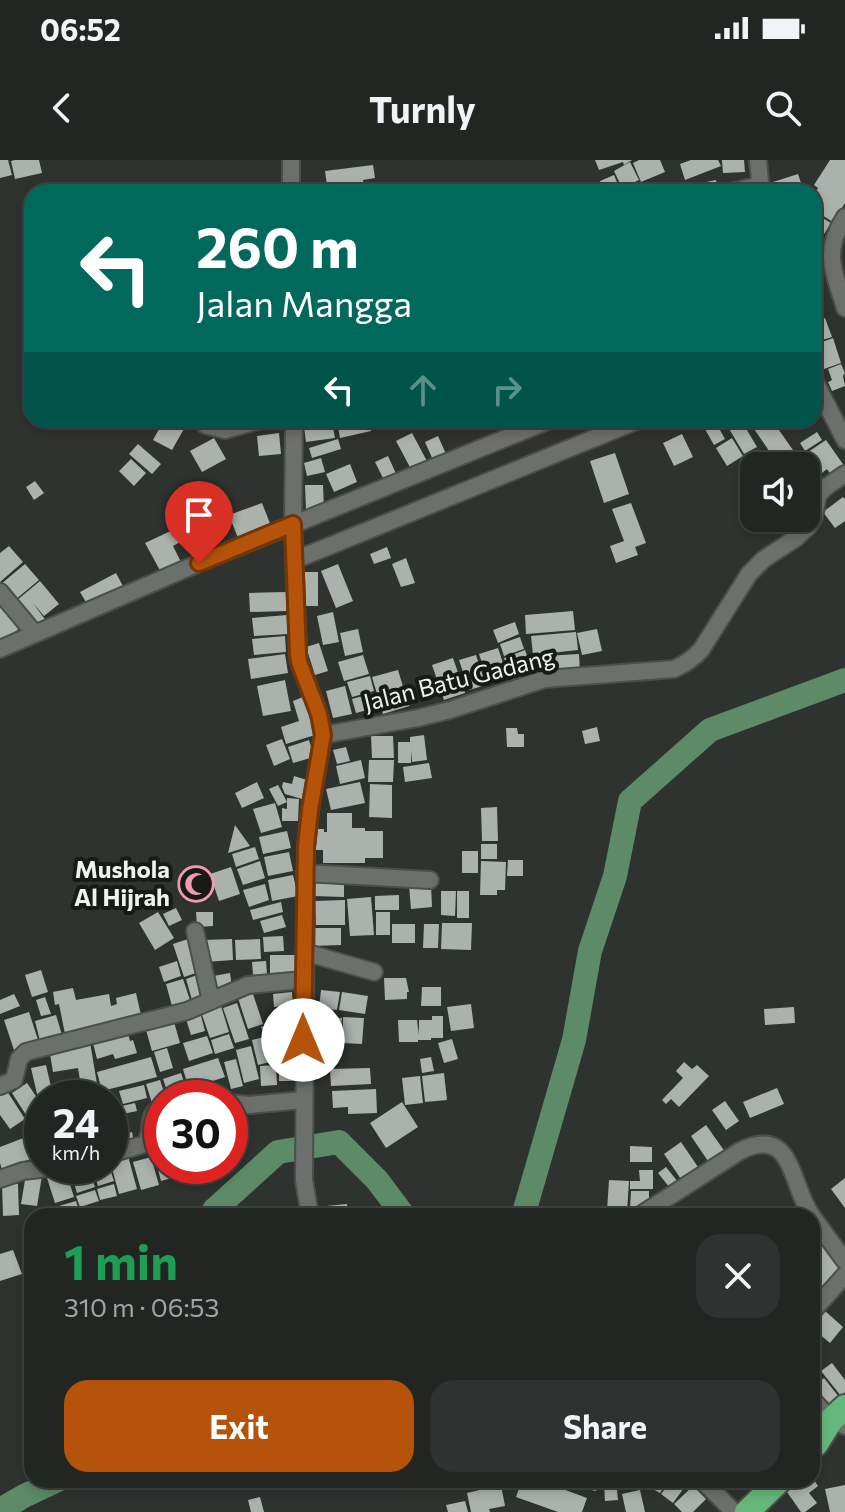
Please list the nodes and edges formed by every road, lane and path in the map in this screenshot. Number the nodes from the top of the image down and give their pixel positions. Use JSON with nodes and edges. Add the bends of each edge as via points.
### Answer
{"nodes":[{"id":1,"x":291,"y":160,"type":"edge"},
{"id":2,"x":758,"y":160,"type":"edge"},
{"id":3,"x":291,"y":184,"type":"edge"},
{"id":4,"x":761,"y":184,"type":"edge"},
{"id":5,"x":845,"y":217,"type":"edge"},
{"id":6,"x":845,"y":308,"type":"edge"},
{"id":7,"x":822,"y":395,"type":"edge"},
{"id":8,"x":294,"y":428,"type":"edge"},
{"id":9,"x":530,"y":428,"type":"edge"},
{"id":10,"x":619,"y":428,"type":"edge"},
{"id":11,"x":845,"y":440,"type":"edge"},
{"id":12,"x":845,"y":474,"type":"edge"},
{"id":13,"x":293,"y":524,"type":"junction"},
{"id":14,"x":295,"y":560,"type":"junction"},
{"id":15,"x":0,"y":592,"type":"edge"},
{"id":16,"x":35,"y":634,"type":"junction"},
{"id":17,"x":0,"y":649,"type":"edge"},
{"id":18,"x":323,"y":735,"type":"junction"},
{"id":19,"x":305,"y":873,"type":"junction"},
{"id":20,"x":430,"y":880,"type":"dead end"},
{"id":21,"x":195,"y":931,"type":"dead end"},
{"id":22,"x":304,"y":952,"type":"junction"},
{"id":23,"x":374,"y":972,"type":"dead end"},
{"id":24,"x":303,"y":980,"type":"junction"},
{"id":25,"x":211,"y":1001,"type":"junction"},
{"id":26,"x":0,"y":1086,"type":"edge"},
{"id":27,"x":303,"y":1104,"type":"junction"},
{"id":28,"x":248,"y":1105,"type":"edge"},
{"id":29,"x":24,"y":1171,"type":"edge"},
{"id":30,"x":0,"y":1179,"type":"edge"},
{"id":31,"x":309,"y":1208,"type":"edge"},
{"id":32,"x":651,"y":1208,"type":"edge"},
{"id":33,"x":806,"y":1208,"type":"edge"},
{"id":34,"x":820,"y":1227,"type":"edge"},
{"id":35,"x":845,"y":1261,"type":"edge"},
{"id":36,"x":845,"y":1275,"type":"edge"},
{"id":37,"x":820,"y":1303,"type":"edge"},
{"id":38,"x":820,"y":1405,"type":"edge"},
{"id":39,"x":841,"y":1420,"type":"edge"},
{"id":40,"x":820,"y":1440,"type":"edge"},
{"id":41,"x":710,"y":1488,"type":"edge"},
{"id":42,"x":772,"y":1488,"type":"edge"},
{"id":43,"x":734,"y":1512,"type":"edge"},
{"id":44,"x":747,"y":1512,"type":"edge"}],
"edges":[{"from":1,"to":3,"type":"street"},
{"from":2,"to":4,"type":"street"},
{"from":5,"to":6,"type":"street","via":[[831,256]]},
{"from":7,"to":11,"type":"street"},
{"from":8,"to":13,"type":"street"},
{"from":9,"to":13,"type":"street"},
{"from":10,"to":14,"type":"street"},
{"from":12,"to":18,"type":"street","name":"Jalan Batu Gadang","via":[[820,492],[809,526],[749,574],[701,650],[674,669],[545,679],[450,710]]},
{"from":13,"to":14,"type":"street"},
{"from":13,"to":16,"type":"street"},
{"from":14,"to":18,"type":"street","via":[[299,662]]},
{"from":15,"to":16,"type":"street"},
{"from":16,"to":17,"type":"street"},
{"from":18,"to":19,"type":"street"},
{"from":19,"to":20,"type":"street"},
{"from":19,"to":22,"type":"street"},
{"from":21,"to":25,"type":"street"},
{"from":22,"to":23,"type":"street"},
{"from":22,"to":24,"type":"street"},
{"from":24,"to":25,"type":"street","via":[[248,985]]},
{"from":24,"to":27,"type":"street"},
{"from":25,"to":26,"type":"street","via":[[26,1052],[14,1080]]},
{"from":27,"to":28,"type":"street"},
{"from":27,"to":31,"type":"street"},
{"from":29,"to":30,"type":"street"},
{"from":32,"to":33,"type":"street","via":[[740,1151],[762,1143],[786,1157]]},
{"from":34,"to":35,"type":"street"},
{"from":36,"to":37,"type":"street"},
{"from":38,"to":39,"type":"street"},
{"from":39,"to":40,"type":"highway"},
{"from":41,"to":43,"type":"street"},
{"from":42,"to":44,"type":"highway"}]}
